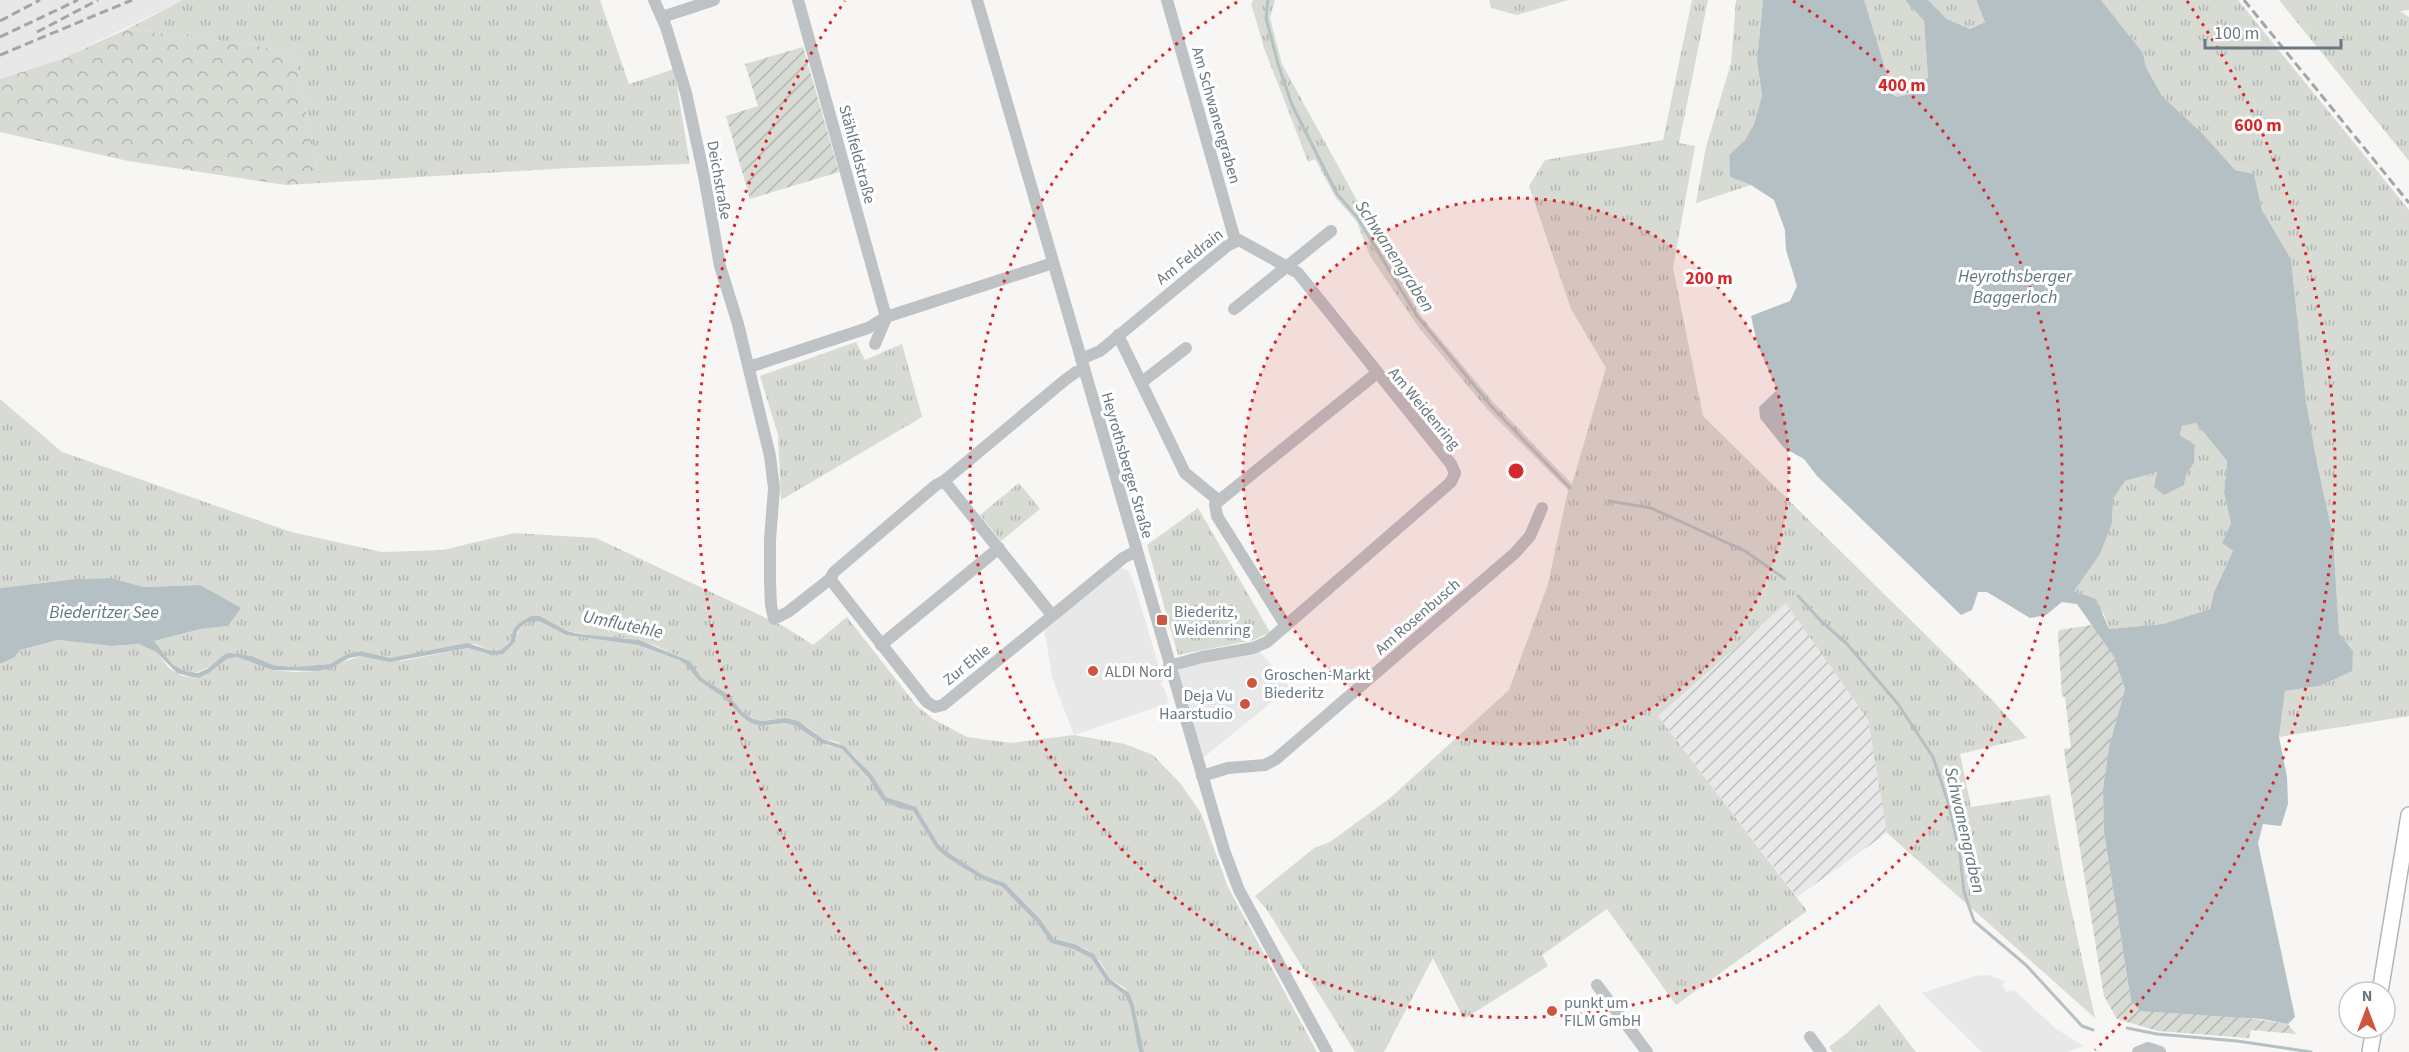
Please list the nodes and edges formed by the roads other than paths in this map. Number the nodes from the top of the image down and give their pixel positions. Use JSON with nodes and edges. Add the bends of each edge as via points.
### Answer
{"nodes":[{"id":1,"x":654,"y":0,"type":"edge"},
{"id":2,"x":714,"y":0,"type":"edge"},
{"id":3,"x":798,"y":0,"type":"edge"},
{"id":4,"x":977,"y":0,"type":"edge"},
{"id":5,"x":1167,"y":0,"type":"edge"},
{"id":6,"x":662,"y":17,"type":"junction"},
{"id":7,"x":1331,"y":231,"type":"dead end"},
{"id":8,"x":1235,"y":240,"type":"junction"},
{"id":9,"x":1053,"y":263,"type":"junction"},
{"id":10,"x":1287,"y":266,"type":"junction"},
{"id":11,"x":1234,"y":309,"type":"dead end"},
{"id":12,"x":886,"y":317,"type":"junction"},
{"id":13,"x":1118,"y":335,"type":"junction"},
{"id":14,"x":874,"y":344,"type":"dead end"},
{"id":15,"x":1186,"y":348,"type":"dead end"},
{"id":16,"x":1082,"y":364,"type":"junction"},
{"id":17,"x":749,"y":367,"type":"junction"},
{"id":18,"x":1377,"y":373,"type":"junction"},
{"id":19,"x":1142,"y":382,"type":"junction"},
{"id":20,"x":944,"y":481,"type":"junction"},
{"id":21,"x":1218,"y":500,"type":"junction"},
{"id":22,"x":1542,"y":508,"type":"dead end"},
{"id":23,"x":999,"y":548,"type":"junction"},
{"id":24,"x":1136,"y":551,"type":"junction"},
{"id":25,"x":830,"y":579,"type":"junction"},
{"id":26,"x":1052,"y":615,"type":"junction"},
{"id":27,"x":1286,"y":626,"type":"junction"},
{"id":28,"x":881,"y":645,"type":"junction"},
{"id":29,"x":1169,"y":666,"type":"junction"},
{"id":30,"x":1202,"y":776,"type":"junction"},
{"id":31,"x":2409,"y":815,"type":"edge"},
{"id":32,"x":2382,"y":980,"type":"edge"},
{"id":33,"x":1597,"y":985,"type":"dead end"},
{"id":34,"x":1810,"y":1036,"type":"dead end"},
{"id":35,"x":1327,"y":1052,"type":"edge"},
{"id":36,"x":1647,"y":1052,"type":"edge"},
{"id":37,"x":1821,"y":1052,"type":"edge"}],
"edges":[{"from":1,"to":6,"type":"street","name":"Deichstraße"},
{"from":2,"to":6,"type":"street"},
{"from":3,"to":12,"type":"street","name":"Stählfeldstraße"},
{"from":4,"to":9,"type":"street","name":"Heyrothsberger Straße"},
{"from":5,"to":8,"type":"street","name":"Am Schwanengraben"},
{"from":6,"to":17,"type":"street","name":"Deichstraße","via":[[686,93],[720,267]]},
{"from":7,"to":10,"type":"street"},
{"from":8,"to":10,"type":"street","name":"Am Feldrain"},
{"from":8,"to":13,"type":"street","name":"Am Feldrain"},
{"from":9,"to":12,"type":"street"},
{"from":9,"to":16,"type":"street","name":"Heyrothsberger Straße"},
{"from":10,"to":11,"type":"street"},
{"from":10,"to":18,"type":"street","name":"Am Feldrain","via":[[1298,273]]},
{"from":12,"to":14,"type":"street"},
{"from":12,"to":17,"type":"street","via":[[868,328]]},
{"from":13,"to":16,"type":"street","name":"Am Feldrain"},
{"from":13,"to":19,"type":"street"},
{"from":15,"to":19,"type":"street"},
{"from":16,"to":20,"type":"street"},
{"from":16,"to":24,"type":"street","name":"Heyrothsberger Straße"},
{"from":17,"to":25,"type":"street","name":"Deichstraße","via":[[773,474],[770,572],[774,619]]},
{"from":18,"to":21,"type":"street","name":"Am Weidenring"},
{"from":18,"to":27,"type":"street","name":"Am Weidenring","via":[[1451,464],[1455,476]]},
{"from":19,"to":21,"type":"street","via":[[1185,473]]},
{"from":20,"to":23,"type":"street"},
{"from":20,"to":25,"type":"street"},
{"from":21,"to":27,"type":"street","via":[[1214,507],[1216,515]]},
{"from":22,"to":30,"type":"street","name":"Am Rosenbusch","via":[[1530,536],[1515,553],[1276,759],[1265,765],[1228,768]]},
{"from":23,"to":26,"type":"street"},
{"from":23,"to":28,"type":"street"},
{"from":24,"to":26,"type":"street","name":"Zur Ehle"},
{"from":24,"to":29,"type":"street","name":"Heyrothsberger Straße"},
{"from":25,"to":28,"type":"street","name":"Zur Ehle"},
{"from":26,"to":28,"type":"street","name":"Zur Ehle","via":[[943,705],[935,707]]},
{"from":27,"to":29,"type":"street","name":"Am Weidenring","via":[[1260,646]]},
{"from":29,"to":30,"type":"street","name":"Heyrothsberger Straße"},
{"from":30,"to":35,"type":"street","name":"Heyrothsberger Straße","via":[[1234,880]]},
{"from":31,"to":32,"type":"main road"},
{"from":33,"to":36,"type":"street"},
{"from":34,"to":37,"type":"street"}]}
